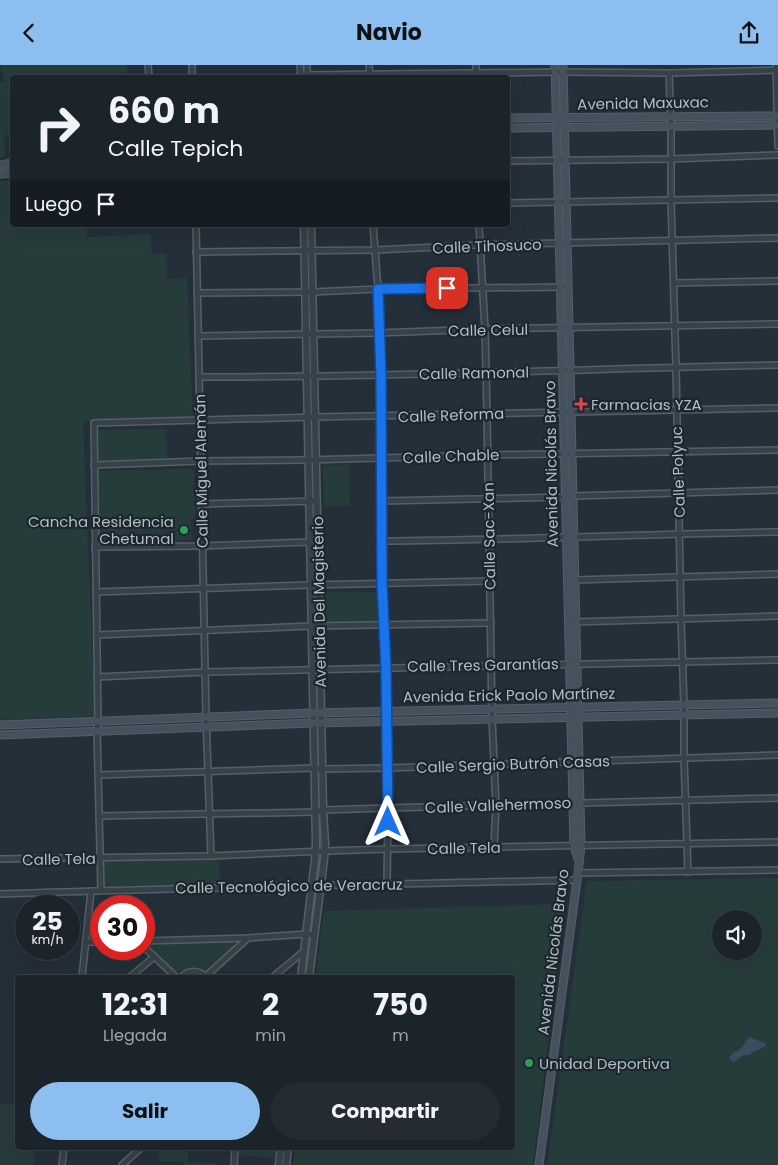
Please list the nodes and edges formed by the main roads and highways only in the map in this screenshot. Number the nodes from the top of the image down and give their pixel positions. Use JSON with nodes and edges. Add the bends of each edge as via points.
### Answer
{"nodes":[{"id":1,"x":559,"y":69,"type":"edge"},
{"id":2,"x":777,"y":116,"type":"edge"},
{"id":3,"x":510,"y":118,"type":"edge"},
{"id":4,"x":561,"y":118,"type":"junction"},
{"id":5,"x":778,"y":125,"type":"edge"},
{"id":6,"x":561,"y":127,"type":"junction"},
{"id":7,"x":510,"y":128,"type":"edge"},
{"id":8,"x":778,"y":703,"type":"edge"},
{"id":9,"x":574,"y":707,"type":"junction"},
{"id":10,"x":778,"y":713,"type":"edge"},
{"id":11,"x":574,"y":718,"type":"junction"},
{"id":12,"x":0,"y":725,"type":"edge"},
{"id":13,"x":0,"y":735,"type":"edge"},
{"id":14,"x":539,"y":1165,"type":"edge"}],
"edges":[{"from":1,"to":4,"type":"main road","name":"Avenida Nicolás Bravo"},
{"from":2,"to":4,"type":"main road","name":"Avenida Maxuxac"},
{"from":3,"to":4,"type":"main road","name":"Avenida Maxuxac"},
{"from":4,"to":6,"type":"main road","name":"Avenida Nicolás Bravo"},
{"from":5,"to":6,"type":"main road","name":"Avenida Maxuxac"},
{"from":6,"to":7,"type":"main road","name":"Avenida Maxuxac"},
{"from":6,"to":9,"type":"main road","name":"Avenida Nicolás Bravo"},
{"from":8,"to":9,"type":"main road","name":"Avenida Erick Paolo Martínez"},
{"from":9,"to":11,"type":"main road","name":"Avenida Nicolás Bravo"},
{"from":9,"to":12,"type":"main road","name":"Avenida Erick Paolo Martínez"},
{"from":10,"to":11,"type":"main road","name":"Avenida Erick Paolo Martínez"},
{"from":11,"to":13,"type":"main road","name":"Avenida Erick Paolo Martínez","via":[[313,723]]},
{"from":11,"to":14,"type":"main road","name":"Avenida Nicolás Bravo","via":[[578,876]]}]}
